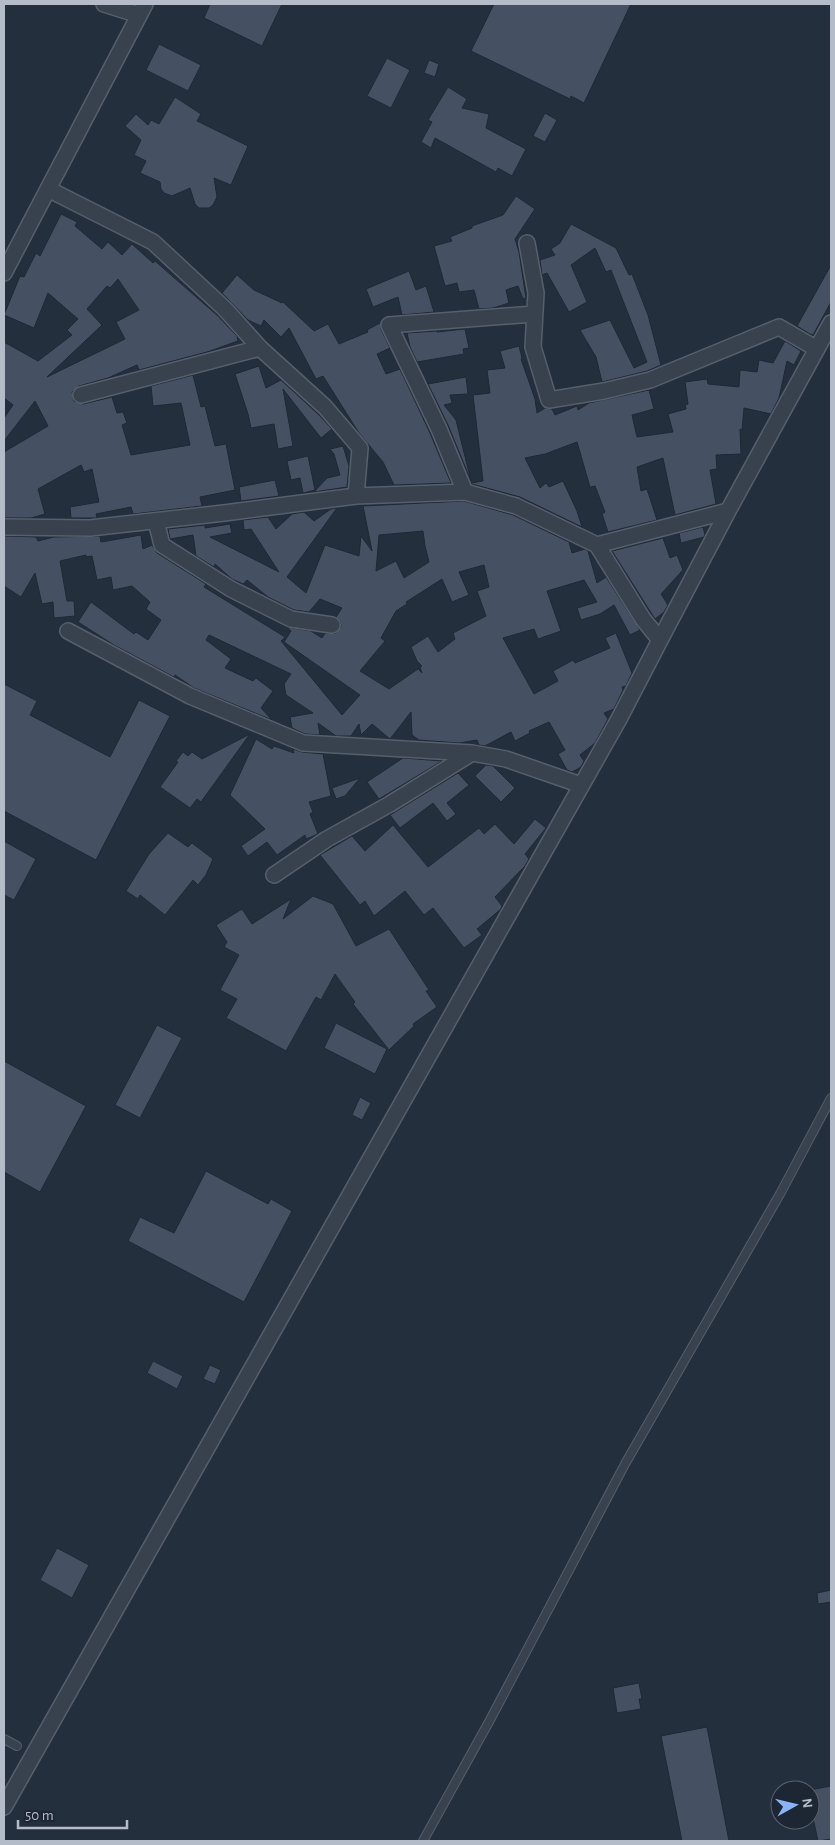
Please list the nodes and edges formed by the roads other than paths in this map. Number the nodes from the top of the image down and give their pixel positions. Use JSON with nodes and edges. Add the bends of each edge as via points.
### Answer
{"nodes":[{"id":1,"x":104,"y":4,"type":"edge"},
{"id":2,"x":142,"y":10,"type":"edge"},
{"id":3,"x":48,"y":189,"type":"junction"},
{"id":4,"x":527,"y":243,"type":"dead end"},
{"id":5,"x":4,"y":273,"type":"edge"},
{"id":6,"x":534,"y":314,"type":"junction"},
{"id":7,"x":831,"y":322,"type":"edge"},
{"id":8,"x":260,"y":348,"type":"junction"},
{"id":9,"x":817,"y":349,"type":"junction"},
{"id":10,"x":81,"y":395,"type":"dead end"},
{"id":11,"x":465,"y":492,"type":"junction"},
{"id":12,"x":356,"y":496,"type":"junction"},
{"id":13,"x":728,"y":511,"type":"junction"},
{"id":14,"x":156,"y":521,"type":"junction"},
{"id":15,"x":4,"y":527,"type":"edge"},
{"id":16,"x":597,"y":544,"type":"junction"},
{"id":17,"x":332,"y":625,"type":"dead end"},
{"id":18,"x":68,"y":631,"type":"dead end"},
{"id":19,"x":660,"y":640,"type":"junction"},
{"id":20,"x":472,"y":753,"type":"junction"},
{"id":21,"x":581,"y":785,"type":"junction"},
{"id":22,"x":274,"y":875,"type":"dead end"},
{"id":23,"x":831,"y":1098,"type":"edge"},
{"id":24,"x":4,"y":1739,"type":"edge"},
{"id":25,"x":17,"y":1746,"type":"dead end"},
{"id":26,"x":4,"y":1807,"type":"edge"},
{"id":27,"x":423,"y":1841,"type":"edge"}],
"edges":[{"from":1,"to":2,"type":"street"},
{"from":2,"to":3,"type":"street"},
{"from":3,"to":5,"type":"street"},
{"from":3,"to":8,"type":"street","via":[[152,242],[225,309]]},
{"from":4,"to":6,"type":"street","via":[[536,294]]},
{"from":6,"to":9,"type":"street","via":[[533,348],[550,400],[650,380],[779,327]]},
{"from":6,"to":11,"type":"street","via":[[388,325],[439,429]]},
{"from":7,"to":9,"type":"street"},
{"from":8,"to":10,"type":"street"},
{"from":8,"to":12,"type":"street","via":[[325,407],[360,448]]},
{"from":9,"to":13,"type":"street"},
{"from":11,"to":12,"type":"street"},
{"from":11,"to":16,"type":"street","via":[[516,506]]},
{"from":12,"to":14,"type":"street"},
{"from":13,"to":16,"type":"street"},
{"from":13,"to":19,"type":"street"},
{"from":14,"to":15,"type":"street","via":[[90,528]]},
{"from":14,"to":17,"type":"street","via":[[162,545],[231,589],[291,619]]},
{"from":16,"to":19,"type":"street"},
{"from":18,"to":20,"type":"street","via":[[190,696],[304,743]]},
{"from":19,"to":21,"type":"street"},
{"from":20,"to":21,"type":"street","via":[[506,759]]},
{"from":20,"to":22,"type":"street","via":[[327,839]]},
{"from":21,"to":26,"type":"street"},
{"from":23,"to":27,"type":"lane","via":[[780,1194],[625,1464]]},
{"from":24,"to":25,"type":"lane"}]}
